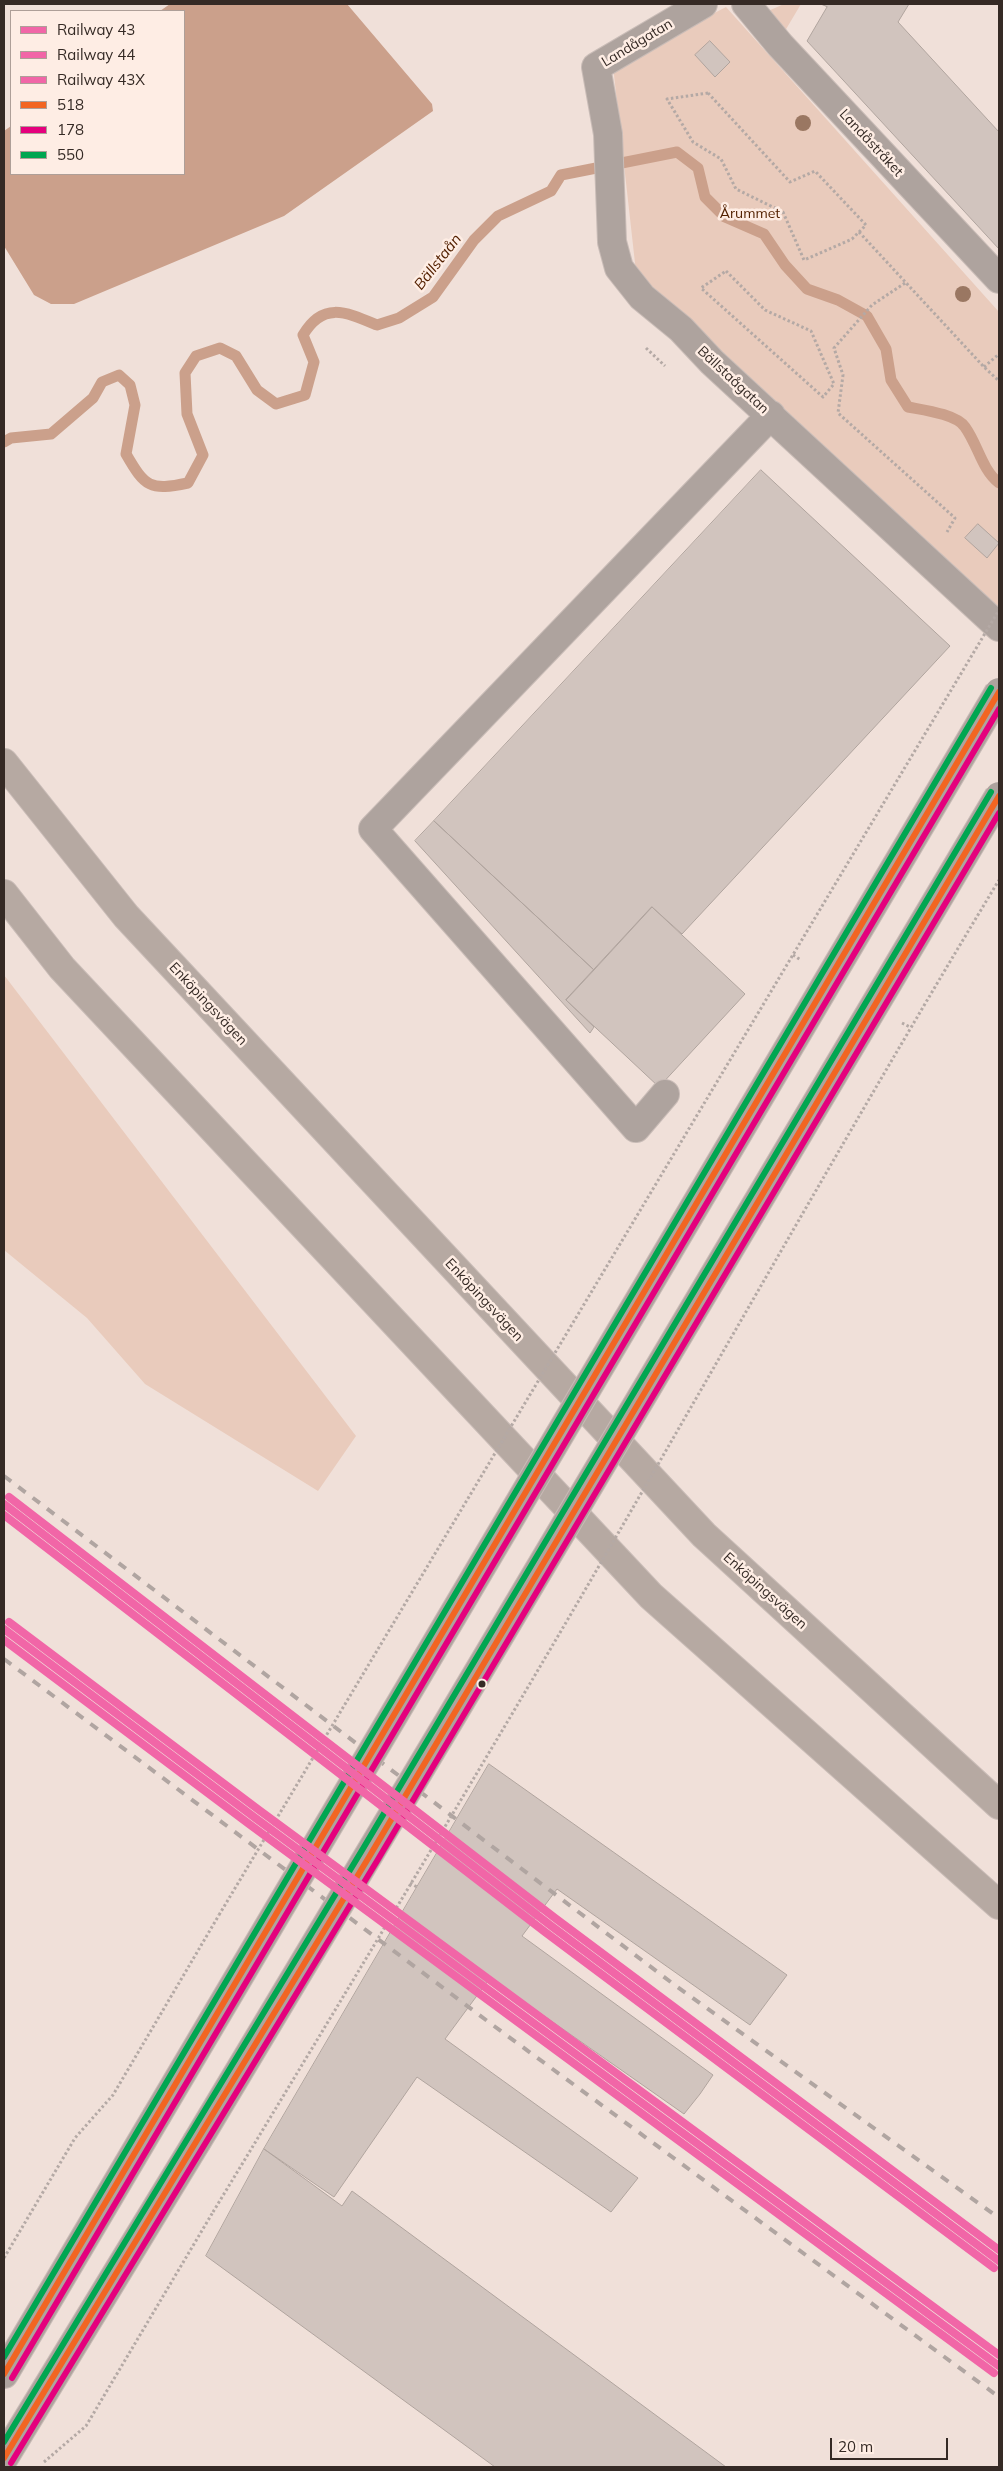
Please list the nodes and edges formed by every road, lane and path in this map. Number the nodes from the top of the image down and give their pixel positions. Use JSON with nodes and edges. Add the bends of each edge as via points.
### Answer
{"nodes":[{"id":1,"x":703,"y":4,"type":"edge"},
{"id":2,"x":746,"y":4,"type":"edge"},
{"id":3,"x":596,"y":67,"type":"joint"},
{"id":4,"x":859,"y":232,"type":"junction"},
{"id":5,"x":999,"y":280,"type":"edge"},
{"id":6,"x":905,"y":283,"type":"junction"},
{"id":7,"x":701,"y":288,"type":"joint"},
{"id":8,"x":999,"y":354,"type":"edge"},
{"id":9,"x":984,"y":368,"type":"junction"},
{"id":10,"x":999,"y":381,"type":"edge"},
{"id":11,"x":771,"y":415,"type":"junction"},
{"id":12,"x":945,"y":534,"type":"dead end"},
{"id":13,"x":999,"y":610,"type":"edge"},
{"id":14,"x":999,"y":627,"type":"edge"},
{"id":15,"x":999,"y":692,"type":"edge"},
{"id":16,"x":4,"y":763,"type":"edge"},
{"id":17,"x":999,"y":796,"type":"edge"},
{"id":18,"x":999,"y":880,"type":"edge"},
{"id":19,"x":4,"y":894,"type":"edge"},
{"id":20,"x":666,"y":1094,"type":"dead end"},
{"id":21,"x":999,"y":1804,"type":"edge"},
{"id":22,"x":410,"y":1883,"type":"junction"},
{"id":23,"x":417,"y":1887,"type":"dead end"},
{"id":24,"x":999,"y":1905,"type":"edge"},
{"id":25,"x":4,"y":2258,"type":"edge"},
{"id":26,"x":4,"y":2374,"type":"edge"},
{"id":27,"x":4,"y":2458,"type":"edge"},
{"id":28,"x":38,"y":2467,"type":"edge"}],
"edges":[{"from":1,"to":3,"type":"street","name":"Landågatan"},
{"from":2,"to":5,"type":"street","name":"Landåstråket","via":[[780,45]]},
{"from":3,"to":11,"type":"street","name":"Bällstaågatan","via":[[608,134],[612,242],[619,268],[642,297]]},
{"from":4,"to":4,"type":"path","via":[[852,239],[804,260],[783,212],[736,189],[721,160],[692,142],[668,99],[708,93],[790,182],[815,171],[866,225]]},
{"from":4,"to":6,"type":"path"},
{"from":6,"to":9,"type":"path"},
{"from":6,"to":12,"type":"path","via":[[872,305],[834,348],[843,375],[838,413],[956,518]]},
{"from":7,"to":7,"type":"path","via":[[726,271],[765,310],[811,331],[834,384],[823,397]]},
{"from":8,"to":9,"type":"path"},
{"from":9,"to":10,"type":"path"},
{"from":11,"to":14,"type":"street","name":"Bällstaågatan"},
{"from":11,"to":20,"type":"street","via":[[374,829],[636,1128]]},
{"from":13,"to":25,"type":"path","bridge":true,"via":[[112,2095],[75,2138]]},
{"from":15,"to":26,"type":"street","bridge":true},
{"from":16,"to":21,"type":"highway","name":"Enköpingsvägen","via":[[126,916],[704,1535]]},
{"from":17,"to":27,"type":"street","bridge":true,"via":[[369,1858]]},
{"from":18,"to":22,"type":"path","bridge":true,"via":[[531,1682]]},
{"from":19,"to":24,"type":"highway","via":[[62,968],[651,1596]]},
{"from":22,"to":23,"type":"path"},
{"from":22,"to":28,"type":"path","bridge":true,"via":[[86,2426]]}]}
